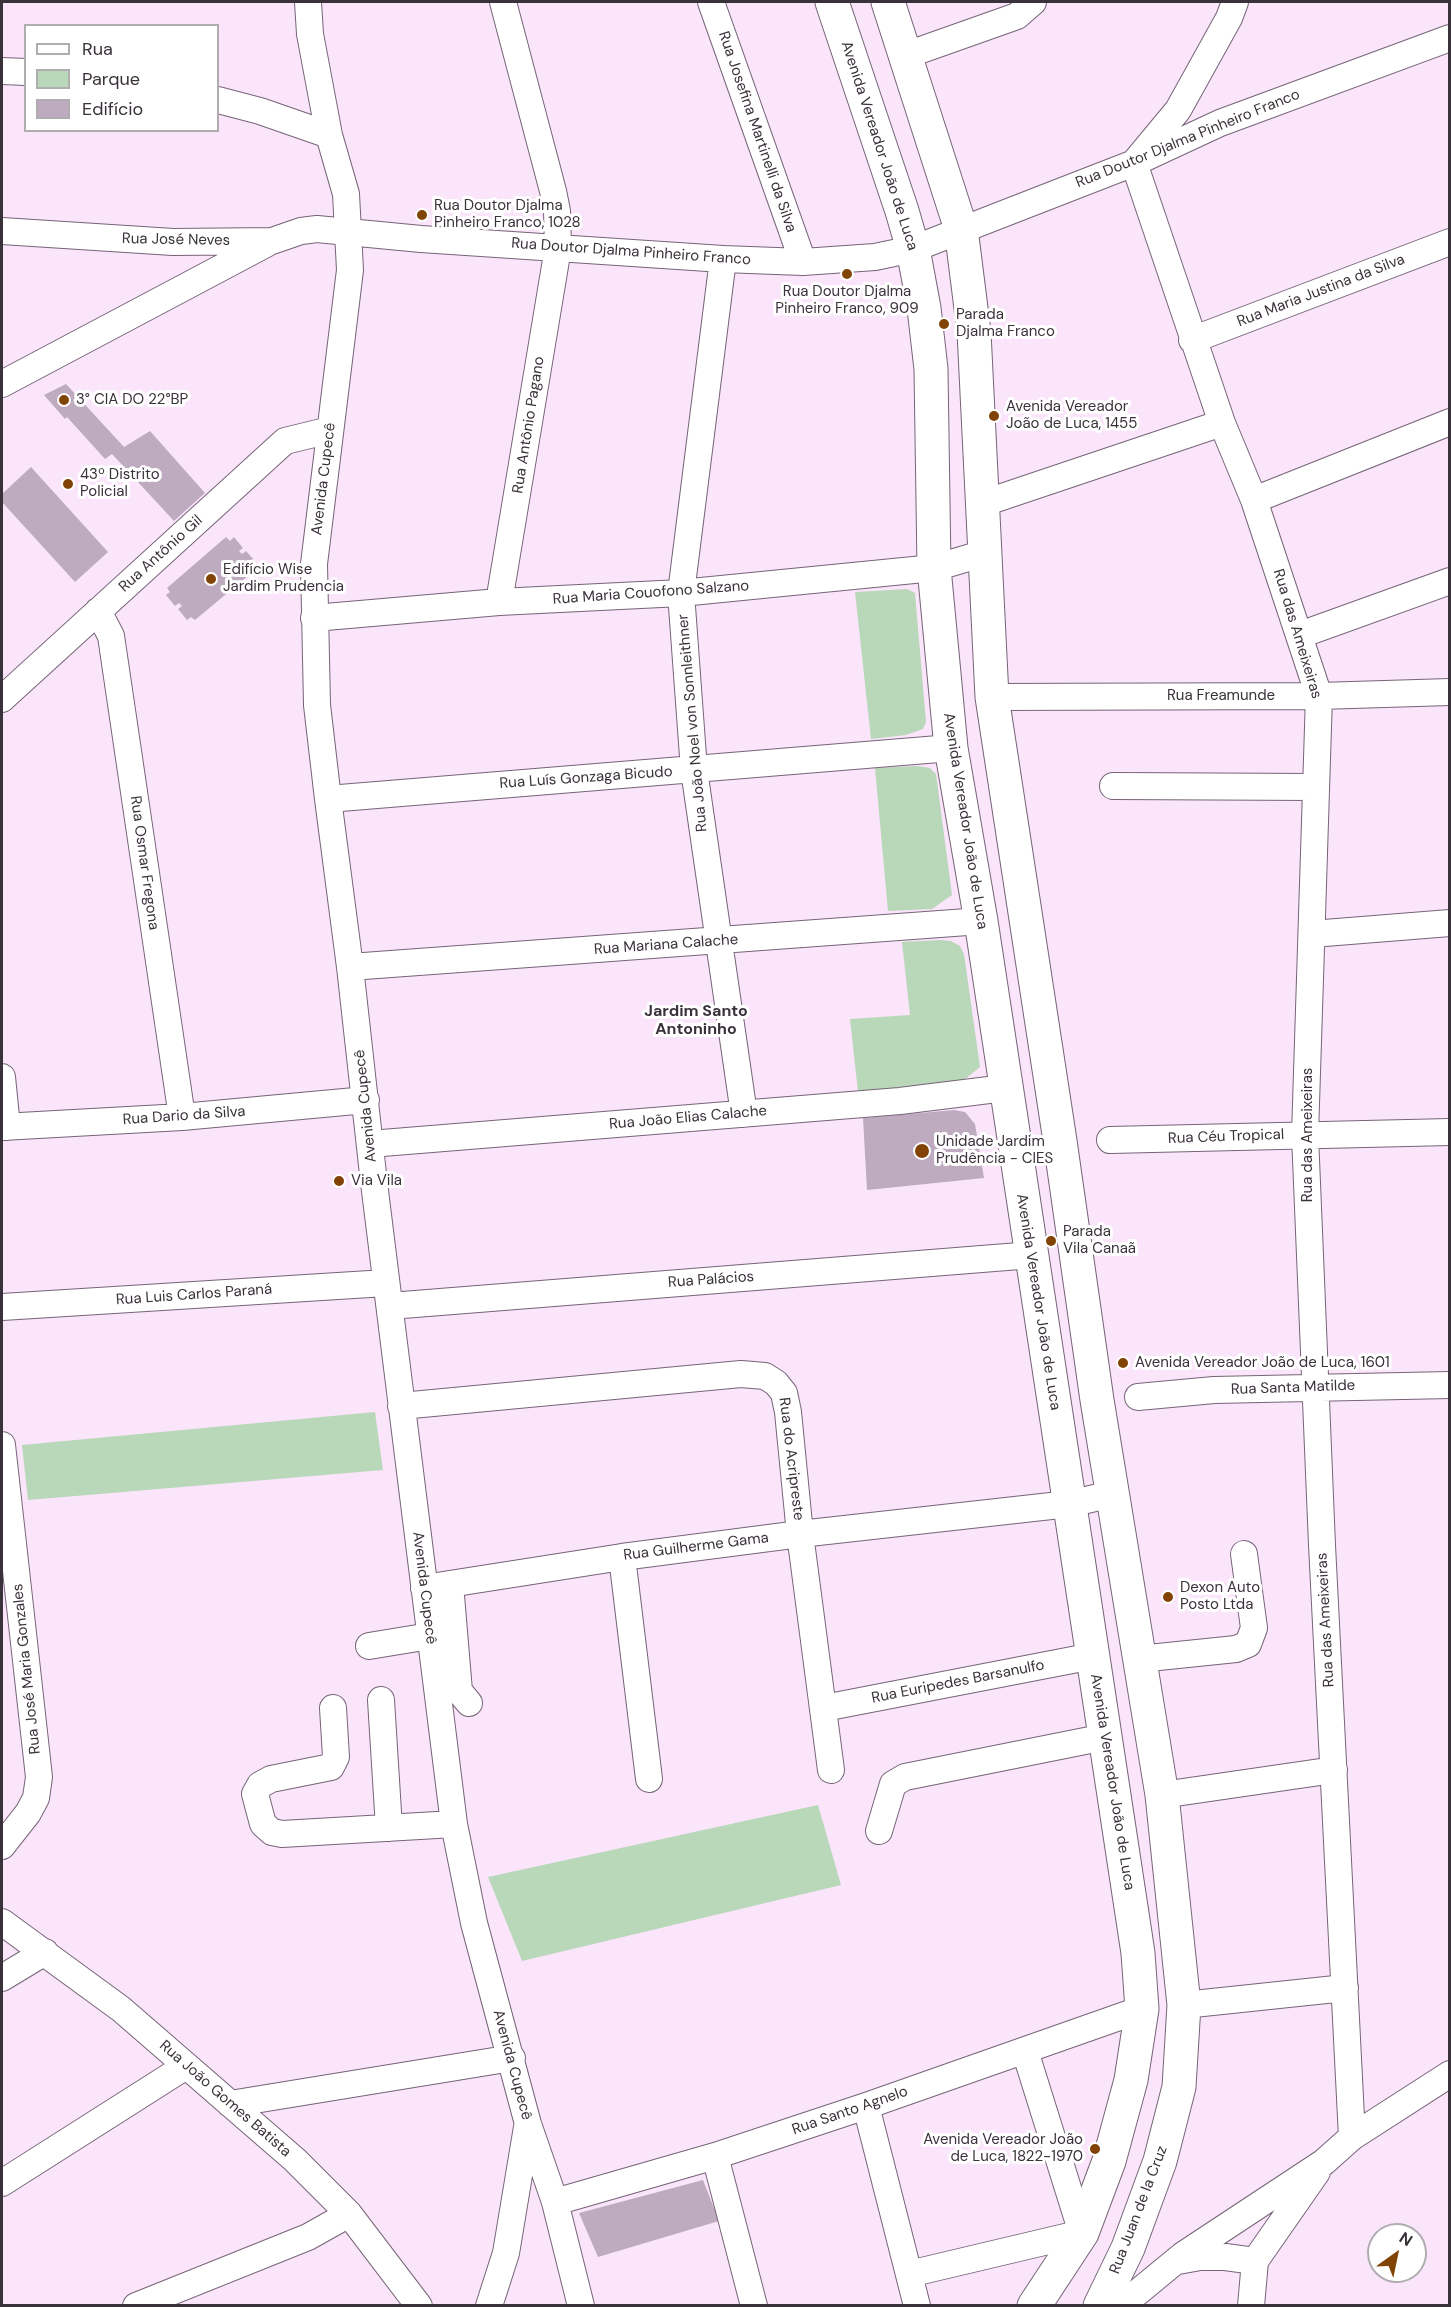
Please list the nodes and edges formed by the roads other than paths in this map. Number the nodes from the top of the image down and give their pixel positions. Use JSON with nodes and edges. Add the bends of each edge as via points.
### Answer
{"nodes":[{"id":1,"x":308,"y":2,"type":"edge"},
{"id":2,"x":503,"y":2,"type":"edge"},
{"id":3,"x":711,"y":2,"type":"edge"},
{"id":4,"x":832,"y":2,"type":"edge"},
{"id":5,"x":888,"y":2,"type":"edge"},
{"id":6,"x":1033,"y":2,"type":"edge"},
{"id":7,"x":1235,"y":2,"type":"edge"},
{"id":8,"x":1449,"y":38,"type":"edge"},
{"id":9,"x":904,"y":56,"type":"junction"},
{"id":10,"x":2,"y":71,"type":"edge"},
{"id":11,"x":24,"y":72,"type":"edge"},
{"id":12,"x":219,"y":100,"type":"edge"},
{"id":13,"x":329,"y":135,"type":"junction"},
{"id":14,"x":1134,"y":163,"type":"junction"},
{"id":15,"x":961,"y":230,"type":"junction"},
{"id":16,"x":2,"y":231,"type":"edge"},
{"id":17,"x":349,"y":232,"type":"junction"},
{"id":18,"x":272,"y":241,"type":"junction"},
{"id":19,"x":1449,"y":242,"type":"edge"},
{"id":20,"x":558,"y":248,"type":"junction"},
{"id":21,"x":913,"y":249,"type":"junction"},
{"id":22,"x":723,"y":259,"type":"junction"},
{"id":23,"x":803,"y":262,"type":"junction"},
{"id":24,"x":1192,"y":340,"type":"junction"},
{"id":25,"x":2,"y":384,"type":"edge"},
{"id":26,"x":1449,"y":422,"type":"edge"},
{"id":27,"x":1222,"y":423,"type":"junction"},
{"id":28,"x":330,"y":430,"type":"junction"},
{"id":29,"x":1254,"y":500,"type":"junction"},
{"id":30,"x":981,"y":504,"type":"junction"},
{"id":31,"x":985,"y":553,"type":"junction"},
{"id":32,"x":934,"y":568,"type":"junction"},
{"id":33,"x":1449,"y":581,"type":"edge"},
{"id":34,"x":681,"y":593,"type":"junction"},
{"id":35,"x":499,"y":602,"type":"junction"},
{"id":36,"x":98,"y":611,"type":"junction"},
{"id":37,"x":314,"y":618,"type":"junction"},
{"id":38,"x":1300,"y":635,"type":"junction"},
{"id":39,"x":1318,"y":696,"type":"junction"},
{"id":40,"x":992,"y":697,"type":"junction"},
{"id":41,"x":1449,"y":698,"type":"edge"},
{"id":42,"x":2,"y":699,"type":"edge"},
{"id":43,"x":951,"y":748,"type":"junction"},
{"id":44,"x":694,"y":770,"type":"junction"},
{"id":45,"x":1113,"y":786,"type":"dead end"},
{"id":46,"x":1314,"y":787,"type":"junction"},
{"id":47,"x":328,"y":799,"type":"junction"},
{"id":48,"x":981,"y":921,"type":"junction"},
{"id":49,"x":1449,"y":923,"type":"edge"},
{"id":50,"x":1312,"y":934,"type":"junction"},
{"id":51,"x":718,"y":941,"type":"junction"},
{"id":52,"x":351,"y":967,"type":"junction"},
{"id":53,"x":2,"y":1077,"type":"edge"},
{"id":54,"x":1005,"y":1088,"type":"junction"},
{"id":55,"x":366,"y":1100,"type":"junction"},
{"id":56,"x":744,"y":1114,"type":"junction"},
{"id":57,"x":182,"y":1117,"type":"junction"},
{"id":58,"x":4,"y":1127,"type":"edge"},
{"id":59,"x":1449,"y":1132,"type":"edge"},
{"id":60,"x":1305,"y":1135,"type":"junction"},
{"id":61,"x":1110,"y":1140,"type":"dead end"},
{"id":62,"x":370,"y":1144,"type":"junction"},
{"id":63,"x":1032,"y":1255,"type":"junction"},
{"id":64,"x":388,"y":1294,"type":"junction"},
{"id":65,"x":2,"y":1307,"type":"edge"},
{"id":66,"x":1449,"y":1384,"type":"edge"},
{"id":67,"x":1317,"y":1388,"type":"junction"},
{"id":68,"x":1138,"y":1397,"type":"dead end"},
{"id":69,"x":400,"y":1406,"type":"junction"},
{"id":70,"x":2,"y":1445,"type":"edge"},
{"id":71,"x":1112,"y":1494,"type":"junction"},
{"id":72,"x":1069,"y":1504,"type":"junction"},
{"id":73,"x":800,"y":1534,"type":"junction"},
{"id":74,"x":1244,"y":1554,"type":"dead end"},
{"id":75,"x":622,"y":1557,"type":"junction"},
{"id":76,"x":450,"y":1584,"type":"junction"},
{"id":77,"x":424,"y":1588,"type":"junction"},
{"id":78,"x":430,"y":1635,"type":"junction"},
{"id":79,"x":369,"y":1646,"type":"dead end"},
{"id":80,"x":1093,"y":1656,"type":"junction"},
{"id":81,"x":1139,"y":1659,"type":"junction"},
{"id":82,"x":381,"y":1700,"type":"dead end"},
{"id":83,"x":469,"y":1703,"type":"dead end"},
{"id":84,"x":333,"y":1708,"type":"dead end"},
{"id":85,"x":824,"y":1708,"type":"junction"},
{"id":86,"x":1105,"y":1737,"type":"junction"},
{"id":87,"x":831,"y":1770,"type":"dead end"},
{"id":88,"x":1334,"y":1770,"type":"junction"},
{"id":89,"x":649,"y":1779,"type":"dead end"},
{"id":90,"x":1162,"y":1795,"type":"junction"},
{"id":91,"x":454,"y":1824,"type":"junction"},
{"id":92,"x":389,"y":1828,"type":"junction"},
{"id":93,"x":879,"y":1831,"type":"dead end"},
{"id":94,"x":2,"y":1846,"type":"edge"},
{"id":95,"x":2,"y":1923,"type":"edge"},
{"id":96,"x":45,"y":1952,"type":"junction"},
{"id":97,"x":2,"y":1978,"type":"edge"},
{"id":98,"x":1345,"y":1988,"type":"junction"},
{"id":99,"x":1184,"y":2005,"type":"junction"},
{"id":100,"x":1142,"y":2009,"type":"junction"},
{"id":101,"x":1025,"y":2051,"type":"junction"},
{"id":102,"x":512,"y":2058,"type":"junction"},
{"id":103,"x":186,"y":2066,"type":"junction"},
{"id":104,"x":1449,"y":2074,"type":"edge"},
{"id":105,"x":230,"y":2104,"type":"junction"},
{"id":106,"x":866,"y":2106,"type":"junction"},
{"id":107,"x":528,"y":2124,"type":"junction"},
{"id":108,"x":1352,"y":2138,"type":"junction"},
{"id":109,"x":715,"y":2156,"type":"junction"},
{"id":110,"x":1324,"y":2162,"type":"junction"},
{"id":111,"x":2,"y":2183,"type":"edge"},
{"id":112,"x":555,"y":2202,"type":"junction"},
{"id":113,"x":349,"y":2214,"type":"junction"},
{"id":114,"x":1077,"y":2242,"type":"junction"},
{"id":115,"x":1175,"y":2261,"type":"junction"},
{"id":116,"x":1255,"y":2261,"type":"junction"},
{"id":117,"x":1116,"y":2272,"type":"junction"},
{"id":118,"x":909,"y":2274,"type":"junction"},
{"id":119,"x":1147,"y":2284,"type":"junction"},
{"id":120,"x":136,"y":2306,"type":"edge"},
{"id":121,"x":419,"y":2306,"type":"edge"},
{"id":122,"x":489,"y":2306,"type":"edge"},
{"id":123,"x":581,"y":2306,"type":"edge"},
{"id":124,"x":754,"y":2306,"type":"edge"},
{"id":125,"x":917,"y":2306,"type":"edge"},
{"id":126,"x":1034,"y":2306,"type":"edge"},
{"id":127,"x":1100,"y":2306,"type":"edge"},
{"id":128,"x":1121,"y":2306,"type":"edge"},
{"id":129,"x":1251,"y":2306,"type":"edge"}],
"edges":[{"from":1,"to":13,"type":"street","name":"Avenida Cupecê","via":[[310,34]]},
{"from":2,"to":20,"type":"street","name":"Rua Antônio Pagano","via":[[553,191]]},
{"from":3,"to":23,"type":"street","name":"Rua Josefina Martinelli da Silva"},
{"from":4,"to":21,"type":"main road","name":"Avenida Vereador João de Luca"},
{"from":5,"to":9,"type":"main road"},
{"from":6,"to":9,"type":"street","via":[[1017,16]]},
{"from":7,"to":14,"type":"street","via":[[1178,110]]},
{"from":8,"to":14,"type":"street","name":"Rua Doutor Djalma Pinheiro Franco","via":[[1220,123]]},
{"from":9,"to":15,"type":"main road"},
{"from":10,"to":11,"type":"street"},
{"from":12,"to":13,"type":"street"},
{"from":13,"to":17,"type":"street","name":"Avenida Cupecê","via":[[346,194]]},
{"from":14,"to":15,"type":"street","name":"Rua Doutor Djalma Pinheiro Franco"},
{"from":14,"to":24,"type":"street","name":"Rua das Ameixeiras"},
{"from":15,"to":21,"type":"street","name":"Rua Doutor Djalma Pinheiro Franco"},
{"from":15,"to":30,"type":"main road","via":[[974,332]]},
{"from":16,"to":18,"type":"street","name":"Rua José Neves","via":[[173,242]]},
{"from":17,"to":18,"type":"street","name":"Rua José Neves","via":[[317,229]]},
{"from":17,"to":20,"type":"street","name":"Rua Doutor Djalma Pinheiro Franco"},
{"from":17,"to":28,"type":"street","name":"Avenida Cupecê","via":[[350,270]]},
{"from":18,"to":25,"type":"street"},
{"from":19,"to":24,"type":"street","name":"Rua Maria Justina da Silva"},
{"from":20,"to":22,"type":"street","name":"Rua Doutor Djalma Pinheiro Franco"},
{"from":20,"to":35,"type":"street","name":"Rua Antônio Pagano"},
{"from":21,"to":23,"type":"street","name":"Rua Doutor Djalma Pinheiro Franco","via":[[875,257]]},
{"from":21,"to":32,"type":"main road","name":"Avenida Vereador João de Luca","via":[[931,369]]},
{"from":22,"to":23,"type":"street","name":"Rua Doutor Djalma Pinheiro Franco"},
{"from":22,"to":34,"type":"street","name":"Rua João Noel von Sonnleithner"},
{"from":24,"to":27,"type":"street","name":"Rua das Ameixeiras"},
{"from":26,"to":29,"type":"street"},
{"from":27,"to":29,"type":"street","name":"Rua das Ameixeiras"},
{"from":27,"to":30,"type":"street"},
{"from":28,"to":36,"type":"street","name":"Rua Antônio Gil","via":[[285,441]]},
{"from":28,"to":37,"type":"street","name":"Avenida Cupecê","via":[[314,564]]},
{"from":29,"to":38,"type":"street","name":"Rua das Ameixeiras"},
{"from":30,"to":31,"type":"main road"},
{"from":31,"to":32,"type":"street","name":"Rua Maria Couofono Salzano"},
{"from":31,"to":40,"type":"main road"},
{"from":32,"to":34,"type":"street","name":"Rua Maria Couofono Salzano"},
{"from":32,"to":43,"type":"main road","name":"Avenida Vereador João de Luca"},
{"from":33,"to":38,"type":"street"},
{"from":34,"to":35,"type":"street","name":"Rua Maria Couofono Salzano"},
{"from":34,"to":44,"type":"street","name":"Rua João Noel von Sonnleithner"},
{"from":35,"to":37,"type":"street","name":"Rua Maria Couofono Salzano"},
{"from":36,"to":42,"type":"street","name":"Rua Antônio Gil"},
{"from":36,"to":57,"type":"street","name":"Rua Osmar Fregona","via":[[111,636]]},
{"from":37,"to":47,"type":"street","name":"Avenida Cupecê","via":[[317,705]]},
{"from":38,"to":39,"type":"street","name":"Rua das Ameixeiras"},
{"from":39,"to":40,"type":"street","name":"Rua Freamunde"},
{"from":39,"to":41,"type":"street","name":"Rua Freamunde"},
{"from":39,"to":46,"type":"street","name":"Rua das Ameixeiras"},
{"from":40,"to":71,"type":"main road"},
{"from":43,"to":44,"type":"street","name":"Rua Luís Gonzaga Bicudo"},
{"from":43,"to":48,"type":"main road","name":"Avenida Vereador João de Luca"},
{"from":44,"to":47,"type":"street","name":"Rua Luís Gonzaga Bicudo"},
{"from":44,"to":51,"type":"street","name":"Rua João Noel von Sonnleithner"},
{"from":45,"to":46,"type":"street"},
{"from":46,"to":50,"type":"street","name":"Rua das Ameixeiras"},
{"from":47,"to":52,"type":"street","name":"Avenida Cupecê"},
{"from":48,"to":51,"type":"street","name":"Rua Mariana Calache"},
{"from":48,"to":54,"type":"main road","name":"Avenida Vereador João de Luca"},
{"from":49,"to":50,"type":"street"},
{"from":50,"to":60,"type":"street","name":"Rua das Ameixeiras"},
{"from":51,"to":52,"type":"street","name":"Rua Mariana Calache"},
{"from":51,"to":56,"type":"street","name":"Rua João Noel von Sonnleithner"},
{"from":52,"to":55,"type":"street","name":"Avenida Cupecê"},
{"from":53,"to":58,"type":"street"},
{"from":54,"to":56,"type":"street","name":"Rua João Elias Calache"},
{"from":54,"to":63,"type":"main road","name":"Avenida Vereador João de Luca"},
{"from":55,"to":57,"type":"street","name":"Rua Dario da Silva"},
{"from":55,"to":62,"type":"street","name":"Avenida Cupecê"},
{"from":56,"to":62,"type":"street","name":"Rua João Elias Calache"},
{"from":57,"to":58,"type":"street","name":"Rua Dario da Silva"},
{"from":59,"to":60,"type":"street","name":"Rua Céu Tropical"},
{"from":60,"to":61,"type":"street","name":"Rua Céu Tropical"},
{"from":60,"to":67,"type":"street","name":"Rua das Ameixeiras"},
{"from":62,"to":64,"type":"street","name":"Avenida Cupecê"},
{"from":63,"to":64,"type":"street","name":"Rua Palácios"},
{"from":63,"to":72,"type":"main road","name":"Avenida Vereador João de Luca"},
{"from":64,"to":65,"type":"street","name":"Rua Luis Carlos Paraná"},
{"from":64,"to":69,"type":"street","name":"Avenida Cupecê"},
{"from":66,"to":67,"type":"street","name":"Rua Santa Matilde"},
{"from":67,"to":68,"type":"street","name":"Rua Santa Matilde","via":[[1214,1390]]},
{"from":67,"to":88,"type":"street","name":"Rua das Ameixeiras"},
{"from":69,"to":73,"type":"street","name":"Rua do Acripreste","via":[[741,1374],[765,1376],[784,1393]]},
{"from":69,"to":77,"type":"street","name":"Avenida Cupecê"},
{"from":70,"to":94,"type":"street","name":"Rua José Maria Gonzales","via":[[39,1777],[36,1798],[28,1813]]},
{"from":71,"to":72,"type":"street","name":"Rua Guilherme Gama"},
{"from":71,"to":81,"type":"main road"},
{"from":72,"to":73,"type":"street","name":"Rua Guilherme Gama"},
{"from":72,"to":80,"type":"main road","name":"Avenida Vereador João de Luca"},
{"from":73,"to":75,"type":"street","name":"Rua Guilherme Gama"},
{"from":73,"to":85,"type":"street","name":"Rua do Acripreste"},
{"from":74,"to":81,"type":"street","via":[[1254,1628],[1248,1644],[1236,1649]]},
{"from":75,"to":76,"type":"street","name":"Rua Guilherme Gama"},
{"from":75,"to":89,"type":"street"},
{"from":76,"to":77,"type":"street","name":"Rua Guilherme Gama"},
{"from":76,"to":83,"type":"street","via":[[459,1691]]},
{"from":77,"to":78,"type":"street","name":"Avenida Cupecê"},
{"from":78,"to":79,"type":"street"},
{"from":78,"to":91,"type":"street","name":"Avenida Cupecê"},
{"from":80,"to":85,"type":"street","name":"Rua Euripedes Barsanulfo"},
{"from":80,"to":86,"type":"main road","name":"Avenida Vereador João de Luca"},
{"from":81,"to":90,"type":"main road"},
{"from":82,"to":92,"type":"street"},
{"from":84,"to":92,"type":"street","via":[[336,1757],[331,1767],[271,1779],[260,1785],[255,1794],[263,1824],[282,1834]]},
{"from":85,"to":87,"type":"street","name":"Rua do Acripreste"},
{"from":86,"to":93,"type":"street","via":[[905,1777],[893,1784]]},
{"from":86,"to":100,"type":"main road","name":"Avenida Vereador João de Luca","via":[[1138,1953]]},
{"from":88,"to":90,"type":"street"},
{"from":88,"to":98,"type":"street","name":"Rua das Ameixeiras"},
{"from":90,"to":99,"type":"main road"},
{"from":91,"to":92,"type":"street"},
{"from":91,"to":102,"type":"street","name":"Avenida Cupecê","via":[[474,1923]]},
{"from":95,"to":96,"type":"street","name":"Rua João Gomes Batista"},
{"from":96,"to":97,"type":"street"},
{"from":96,"to":103,"type":"street","name":"Rua João Gomes Batista","via":[[121,2009]]},
{"from":98,"to":99,"type":"street"},
{"from":98,"to":108,"type":"street","name":"Rua das Ameixeiras"},
{"from":99,"to":117,"type":"main road","name":"Rua Juan de la Cruz","via":[[1179,2087],[1160,2161]]},
{"from":100,"to":101,"type":"street","name":"Rua Santo Agnelo"},
{"from":100,"to":114,"type":"main road","name":"Avenida Vereador João de Luca","via":[[1131,2080],[1109,2161]]},
{"from":101,"to":106,"type":"street","name":"Rua Santo Agnelo"},
{"from":101,"to":114,"type":"street"},
{"from":102,"to":105,"type":"street"},
{"from":102,"to":107,"type":"street","name":"Avenida Cupecê"},
{"from":103,"to":105,"type":"street","name":"Rua João Gomes Batista"},
{"from":103,"to":111,"type":"street"},
{"from":104,"to":108,"type":"street"},
{"from":105,"to":113,"type":"street","name":"Rua João Gomes Batista"},
{"from":106,"to":109,"type":"street","name":"Rua Santo Agnelo"},
{"from":106,"to":118,"type":"street"},
{"from":107,"to":112,"type":"street","name":"Avenida Cupecê"},
{"from":107,"to":122,"type":"street","via":[[506,2253]]},
{"from":108,"to":110,"type":"street"},
{"from":109,"to":112,"type":"street","name":"Rua Santo Agnelo"},
{"from":109,"to":124,"type":"street"},
{"from":110,"to":115,"type":"street"},
{"from":110,"to":116,"type":"street"},
{"from":112,"to":123,"type":"street","name":"Avenida Cupecê"},
{"from":113,"to":120,"type":"street","via":[[308,2237]]},
{"from":113,"to":121,"type":"street","name":"Rua João Gomes Batista"},
{"from":114,"to":118,"type":"street","via":[[1052,2239]]},
{"from":114,"to":126,"type":"main road","name":"Avenida Vereador João de Luca"},
{"from":115,"to":116,"type":"street","via":[[1200,2257]]},
{"from":115,"to":119,"type":"street"},
{"from":116,"to":129,"type":"street"},
{"from":117,"to":119,"type":"street","via":[[1134,2284]]},
{"from":117,"to":127,"type":"main road","name":"Rua Juan de la Cruz"},
{"from":118,"to":125,"type":"street"},
{"from":119,"to":128,"type":"street"}]}
